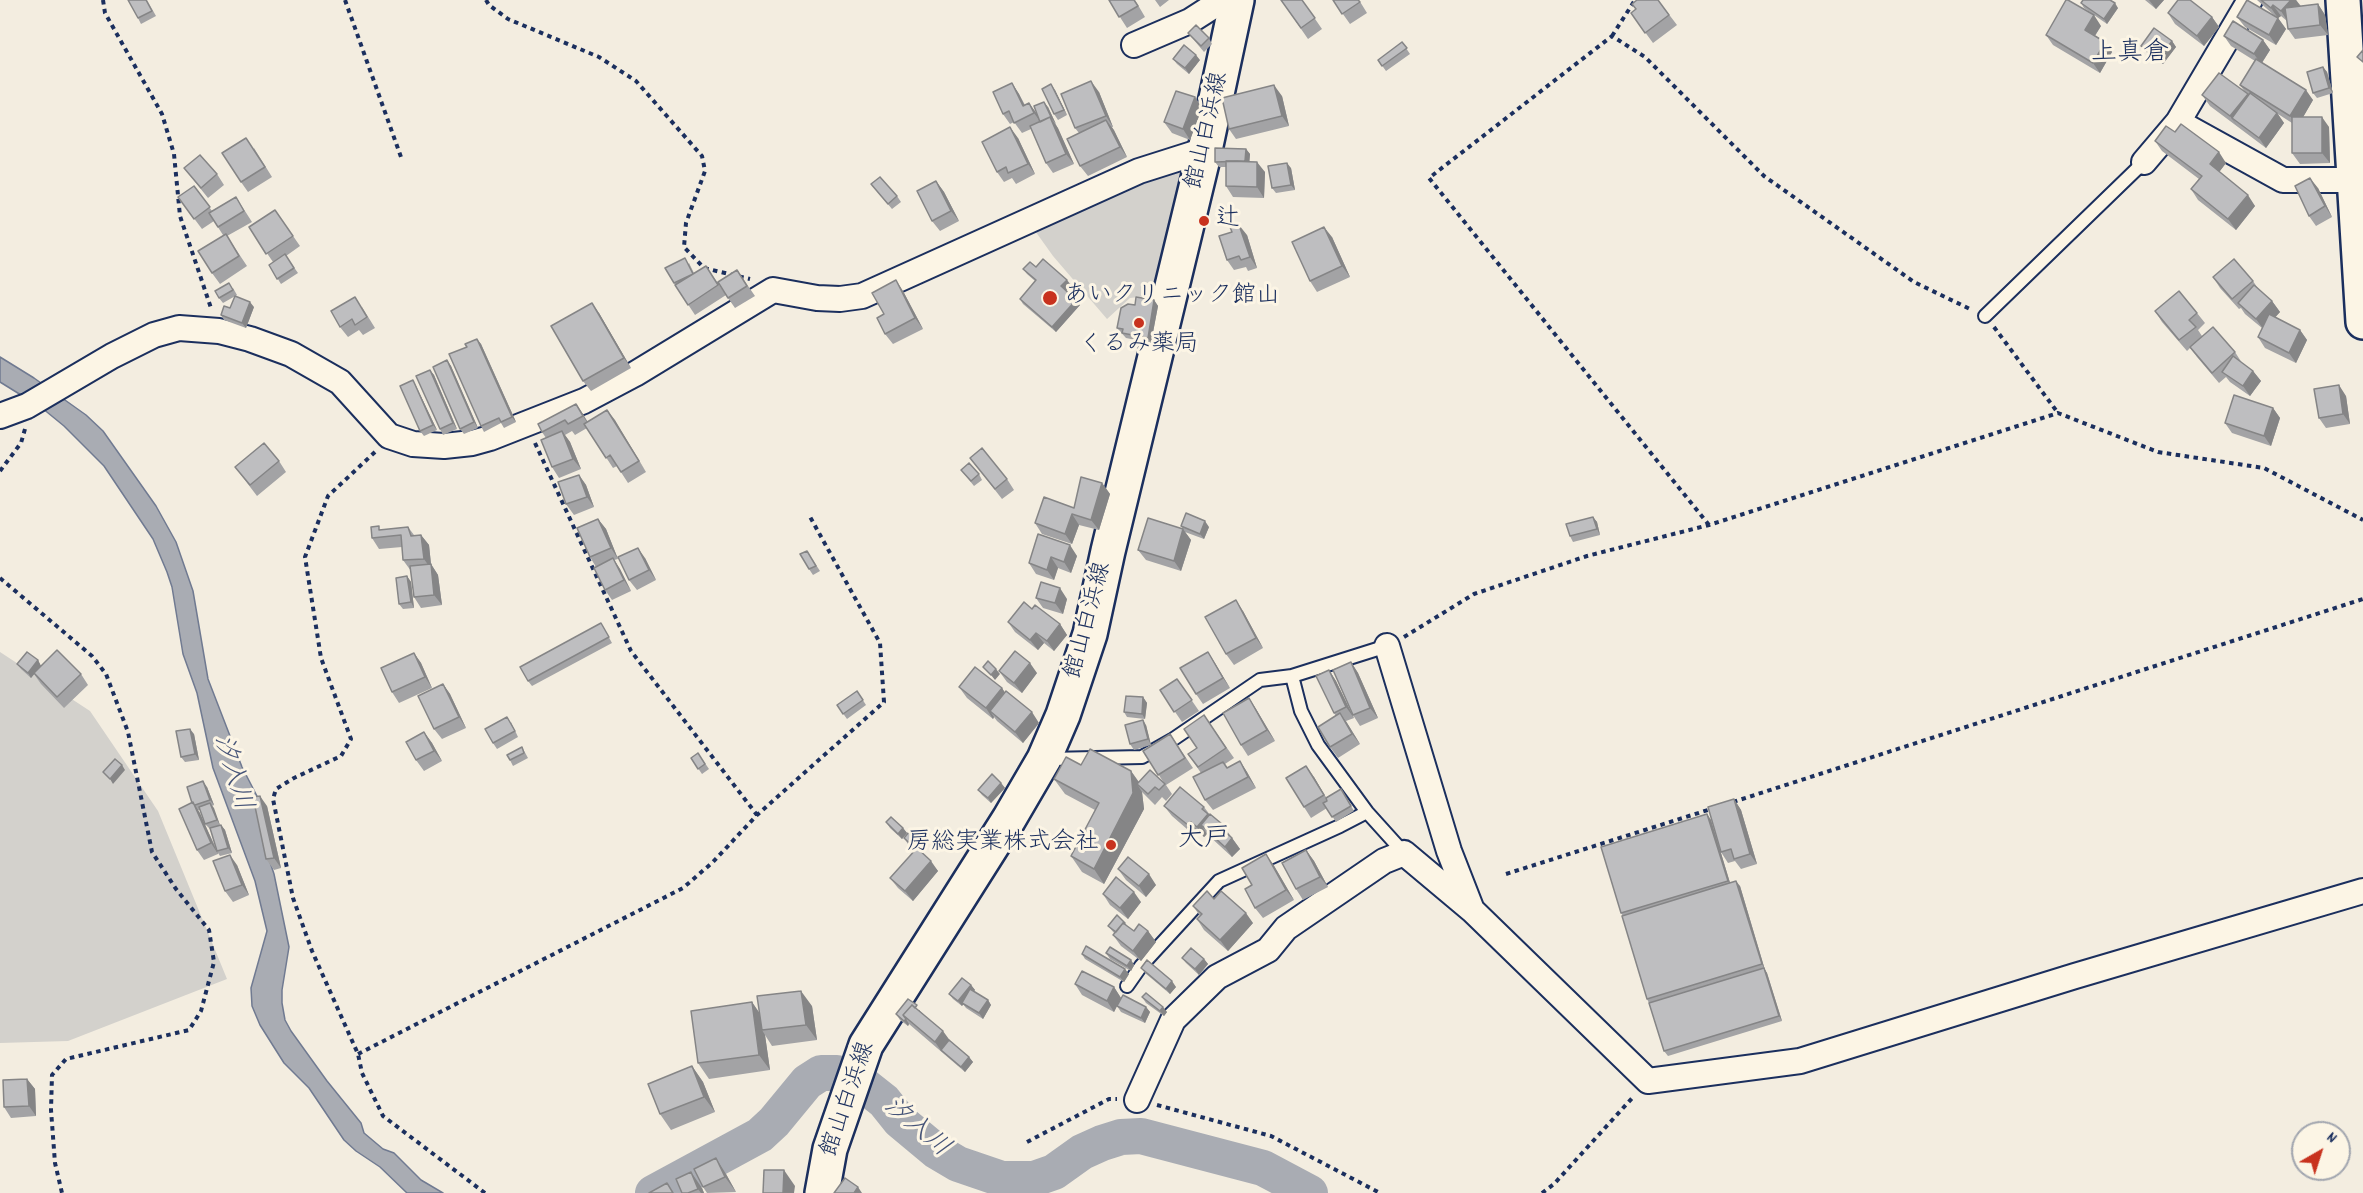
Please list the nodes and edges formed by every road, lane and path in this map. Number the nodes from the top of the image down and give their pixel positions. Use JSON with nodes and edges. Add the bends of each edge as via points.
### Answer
{"nodes":[{"id":1,"x":103,"y":0,"type":"edge"},
{"id":2,"x":345,"y":0,"type":"edge"},
{"id":3,"x":486,"y":0,"type":"edge"},
{"id":4,"x":1223,"y":0,"type":"edge"},
{"id":5,"x":1238,"y":0,"type":"edge"},
{"id":6,"x":1635,"y":0,"type":"edge"},
{"id":7,"x":2250,"y":0,"type":"edge"},
{"id":8,"x":2343,"y":0,"type":"edge"},
{"id":9,"x":1612,"y":36,"type":"junction"},
{"id":10,"x":1134,"y":45,"type":"dead end"},
{"id":11,"x":2178,"y":122,"type":"junction"},
{"id":12,"x":1205,"y":150,"type":"junction"},
{"id":13,"x":401,"y":157,"type":"dead end"},
{"id":14,"x":2144,"y":162,"type":"joint"},
{"id":15,"x":2354,"y":180,"type":"junction"},
{"id":16,"x":773,"y":290,"type":"junction"},
{"id":17,"x":1985,"y":316,"type":"junction"},
{"id":18,"x":2363,"y":322,"type":"edge"},
{"id":19,"x":219,"y":331,"type":"junction"},
{"id":20,"x":15,"y":410,"type":"edge"},
{"id":21,"x":2058,"y":413,"type":"junction"},
{"id":22,"x":526,"y":424,"type":"junction"},
{"id":23,"x":389,"y":435,"type":"junction"},
{"id":24,"x":0,"y":471,"type":"edge"},
{"id":25,"x":809,"y":515,"type":"dead end"},
{"id":26,"x":2363,"y":520,"type":"edge"},
{"id":27,"x":1709,"y":525,"type":"junction"},
{"id":28,"x":0,"y":578,"type":"edge"},
{"id":29,"x":2363,"y":599,"type":"edge"},
{"id":30,"x":1387,"y":646,"type":"junction"},
{"id":31,"x":1292,"y":676,"type":"junction"},
{"id":32,"x":1044,"y":759,"type":"junction"},
{"id":33,"x":1367,"y":812,"type":"junction"},
{"id":34,"x":757,"y":815,"type":"junction"},
{"id":35,"x":1404,"y":853,"type":"junction"},
{"id":36,"x":1506,"y":874,"type":"dead end"},
{"id":37,"x":2363,"y":891,"type":"edge"},
{"id":38,"x":1472,"y":910,"type":"junction"},
{"id":39,"x":1127,"y":986,"type":"dead end"},
{"id":40,"x":358,"y":1054,"type":"junction"},
{"id":41,"x":1648,"y":1081,"type":"junction"},
{"id":42,"x":1137,"y":1100,"type":"junction"},
{"id":43,"x":1027,"y":1142,"type":"dead end"},
{"id":44,"x":62,"y":1193,"type":"edge"},
{"id":45,"x":485,"y":1193,"type":"edge"},
{"id":46,"x":822,"y":1193,"type":"edge"},
{"id":47,"x":1380,"y":1193,"type":"edge"},
{"id":48,"x":1542,"y":1193,"type":"edge"}],
"edges":[{"from":1,"to":19,"type":"path","via":[[105,13],[162,114],[174,154],[180,216]]},
{"from":2,"to":13,"type":"path"},
{"from":3,"to":16,"type":"path","via":[[508,19],[599,57],[636,81],[702,156],[705,171],[686,223],[684,247],[704,268],[744,276]]},
{"from":4,"to":10,"type":"street","via":[[1190,21]]},
{"from":5,"to":12,"type":"main road","name":"館山白浜線"},
{"from":6,"to":9,"type":"path"},
{"from":7,"to":11,"type":"street"},
{"from":8,"to":15,"type":"main road"},
{"from":9,"to":17,"type":"path","via":[[1645,57],[1764,176],[1914,282]]},
{"from":9,"to":27,"type":"path","via":[[1429,178]]},
{"from":11,"to":14,"type":"street"},
{"from":11,"to":15,"type":"street","via":[[2283,180]]},
{"from":12,"to":16,"type":"street","via":[[1139,171],[862,296],[817,298]]},
{"from":12,"to":32,"type":"main road","name":"館山白浜線","via":[[1090,634]]},
{"from":14,"to":17,"type":"lane"},
{"from":15,"to":18,"type":"main road"},
{"from":16,"to":22,"type":"street","via":[[635,374],[584,401]]},
{"from":17,"to":21,"type":"path"},
{"from":19,"to":20,"type":"street","via":[[179,328],[154,335]]},
{"from":19,"to":23,"type":"street","via":[[291,354],[340,382]]},
{"from":20,"to":24,"type":"path","via":[[25,418],[25,432]]},
{"from":21,"to":26,"type":"path","via":[[2158,452],[2264,468]]},
{"from":21,"to":27,"type":"path"},
{"from":22,"to":23,"type":"street","via":[[490,438],[444,446],[413,444]]},
{"from":22,"to":34,"type":"path","via":[[631,651]]},
{"from":23,"to":40,"type":"path","via":[[328,496],[305,557],[321,658],[351,739],[342,756],[276,789],[273,799],[293,898]]},
{"from":25,"to":34,"type":"path","via":[[880,644],[884,702]]},
{"from":27,"to":30,"type":"path","via":[[1587,556],[1474,594]]},
{"from":28,"to":44,"type":"path","via":[[92,656],[106,674],[128,732],[152,852],[209,930],[214,962],[201,1011],[189,1030],[66,1059],[52,1075],[55,1163]]},
{"from":29,"to":36,"type":"path"},
{"from":30,"to":31,"type":"lane"},
{"from":30,"to":38,"type":"street","via":[[1449,850]]},
{"from":31,"to":32,"type":"lane","via":[[1260,680],[1142,757]]},
{"from":31,"to":33,"type":"lane","via":[[1301,711],[1318,745]]},
{"from":32,"to":46,"type":"main road","name":"館山白浜線","via":[[866,1045],[830,1149]]},
{"from":33,"to":35,"type":"lane"},
{"from":33,"to":39,"type":"lane","via":[[1219,881]]},
{"from":34,"to":40,"type":"path","via":[[683,888]]},
{"from":35,"to":38,"type":"street"},
{"from":35,"to":42,"type":"street","via":[[1384,861],[1286,928],[1268,950],[1217,977],[1173,1020]]},
{"from":37,"to":41,"type":"street","via":[[1800,1061]]},
{"from":38,"to":41,"type":"street"},
{"from":40,"to":45,"type":"path","via":[[362,1073],[383,1116]]},
{"from":41,"to":48,"type":"path"},
{"from":42,"to":43,"type":"path","via":[[1108,1099]]},
{"from":42,"to":47,"type":"path","via":[[1271,1136]]}]}
